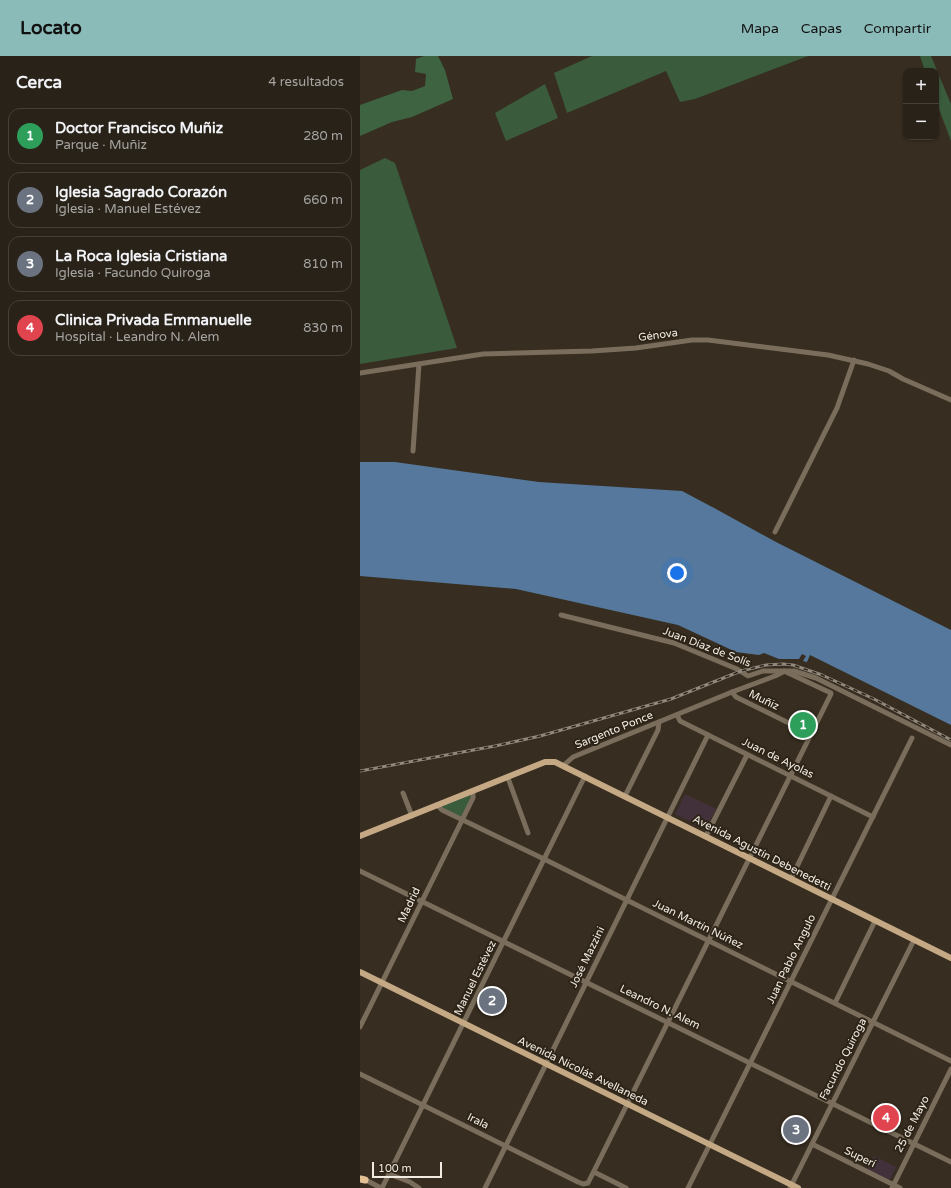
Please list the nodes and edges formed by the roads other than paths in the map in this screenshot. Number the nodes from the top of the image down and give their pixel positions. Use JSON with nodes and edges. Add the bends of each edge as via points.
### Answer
{"nodes":[{"id":1,"x":854,"y":360,"type":"junction"},
{"id":2,"x":419,"y":364,"type":"junction"},
{"id":3,"x":360,"y":373,"type":"edge"},
{"id":4,"x":951,"y":400,"type":"edge"},
{"id":5,"x":413,"y":451,"type":"dead end"},
{"id":6,"x":775,"y":532,"type":"dead end"},
{"id":7,"x":561,"y":615,"type":"dead end"},
{"id":8,"x":784,"y":671,"type":"junction"},
{"id":9,"x":732,"y":692,"type":"junction"},
{"id":10,"x":677,"y":715,"type":"junction"},
{"id":11,"x":659,"y":722,"type":"junction"},
{"id":12,"x":811,"y":734,"type":"junction"},
{"id":13,"x":708,"y":735,"type":"junction"},
{"id":14,"x":912,"y":738,"type":"dead end"},
{"id":15,"x":951,"y":745,"type":"edge"},
{"id":16,"x":747,"y":754,"type":"junction"},
{"id":17,"x":564,"y":765,"type":"junction"},
{"id":18,"x":585,"y":776,"type":"junction"},
{"id":19,"x":790,"y":776,"type":"junction"},
{"id":20,"x":508,"y":778,"type":"junction"},
{"id":21,"x":473,"y":791,"type":"junction"},
{"id":22,"x":403,"y":793,"type":"dead end"},
{"id":23,"x":625,"y":796,"type":"junction"},
{"id":24,"x":831,"y":796,"type":"junction"},
{"id":25,"x":437,"y":805,"type":"junction"},
{"id":26,"x":412,"y":816,"type":"junction"},
{"id":27,"x":668,"y":817,"type":"junction"},
{"id":28,"x":873,"y":817,"type":"junction"},
{"id":29,"x":462,"y":820,"type":"junction"},
{"id":30,"x":528,"y":833,"type":"dead end"},
{"id":31,"x":360,"y":836,"type":"edge"},
{"id":32,"x":706,"y":836,"type":"junction"},
{"id":33,"x":750,"y":857,"type":"junction"},
{"id":34,"x":544,"y":859,"type":"junction"},
{"id":35,"x":360,"y":871,"type":"edge"},
{"id":36,"x":791,"y":879,"type":"junction"},
{"id":37,"x":627,"y":899,"type":"junction"},
{"id":38,"x":831,"y":899,"type":"junction"},
{"id":39,"x":422,"y":901,"type":"junction"},
{"id":40,"x":875,"y":921,"type":"junction"},
{"id":41,"x":709,"y":940,"type":"junction"},
{"id":42,"x":914,"y":940,"type":"junction"},
{"id":43,"x":504,"y":941,"type":"junction"},
{"id":44,"x":951,"y":958,"type":"edge"},
{"id":45,"x":360,"y":972,"type":"edge"},
{"id":46,"x":791,"y":981,"type":"junction"},
{"id":47,"x":586,"y":982,"type":"junction"},
{"id":48,"x":382,"y":983,"type":"junction"},
{"id":49,"x":835,"y":1003,"type":"junction"},
{"id":50,"x":668,"y":1022,"type":"junction"},
{"id":51,"x":873,"y":1022,"type":"junction"},
{"id":52,"x":463,"y":1024,"type":"junction"},
{"id":53,"x":360,"y":1027,"type":"edge"},
{"id":54,"x":951,"y":1061,"type":"edge"},
{"id":55,"x":750,"y":1062,"type":"junction"},
{"id":56,"x":546,"y":1064,"type":"junction"},
{"id":57,"x":951,"y":1069,"type":"edge"},
{"id":58,"x":360,"y":1074,"type":"edge"},
{"id":59,"x":832,"y":1103,"type":"junction"},
{"id":60,"x":628,"y":1104,"type":"junction"},
{"id":61,"x":423,"y":1105,"type":"junction"},
{"id":62,"x":914,"y":1143,"type":"junction"},
{"id":63,"x":710,"y":1144,"type":"junction"},
{"id":64,"x":812,"y":1144,"type":"junction"},
{"id":65,"x":506,"y":1146,"type":"junction"},
{"id":66,"x":951,"y":1162,"type":"edge"},
{"id":67,"x":594,"y":1172,"type":"junction"},
{"id":68,"x":388,"y":1174,"type":"junction"},
{"id":69,"x":362,"y":1179,"type":"edge"},
{"id":70,"x":791,"y":1186,"type":"edge"},
{"id":71,"x":893,"y":1186,"type":"edge"},
{"id":72,"x":381,"y":1188,"type":"edge"},
{"id":73,"x":420,"y":1188,"type":"edge"},
{"id":74,"x":485,"y":1188,"type":"edge"},
{"id":75,"x":626,"y":1188,"type":"edge"},
{"id":76,"x":688,"y":1188,"type":"edge"},
{"id":77,"x":798,"y":1188,"type":"edge"},
{"id":78,"x":900,"y":1188,"type":"edge"}],
"edges":[{"from":1,"to":2,"type":"street","name":"Génova","via":[[699,340],[592,351],[483,354]]},
{"from":1,"to":4,"type":"street","name":"Génova","via":[[889,371]]},
{"from":1,"to":6,"type":"street","via":[[837,408]]},
{"from":2,"to":3,"type":"street","name":"Génova"},
{"from":2,"to":5,"type":"street"},
{"from":7,"to":8,"type":"street","name":"Juan Díaz de Solís","via":[[674,643],[748,676],[762,671]]},
{"from":8,"to":9,"type":"street","name":"Sargento Ponce"},
{"from":8,"to":12,"type":"street","via":[[831,692]]},
{"from":8,"to":15,"type":"street","name":"Juan Díaz de Solís","via":[[794,670],[816,678]]},
{"from":9,"to":10,"type":"street","name":"Sargento Ponce"},
{"from":9,"to":12,"type":"street","name":"Muñiz","via":[[736,697]]},
{"from":10,"to":11,"type":"street","name":"Sargento Ponce"},
{"from":10,"to":13,"type":"street","name":"Juan de Ayolas","via":[[680,721]]},
{"from":11,"to":17,"type":"street","name":"Sargento Ponce","via":[[573,757]]},
{"from":11,"to":23,"type":"street","via":[[658,730]]},
{"from":12,"to":19,"type":"street"},
{"from":13,"to":16,"type":"street","name":"Juan de Ayolas"},
{"from":13,"to":27,"type":"street","name":"José Mazzini"},
{"from":14,"to":28,"type":"street","name":"Juan Pablo Angulo"},
{"from":16,"to":19,"type":"street","name":"Juan de Ayolas"},
{"from":16,"to":32,"type":"street"},
{"from":17,"to":18,"type":"main road","name":"Avenida Agustín Debenedetti"},
{"from":17,"to":20,"type":"main road","via":[[553,761],[545,762]]},
{"from":18,"to":23,"type":"main road","name":"Avenida Agustín Debenedetti"},
{"from":18,"to":34,"type":"street","name":"Manuel Estévez"},
{"from":19,"to":24,"type":"street","name":"Juan de Ayolas"},
{"from":19,"to":33,"type":"street"},
{"from":20,"to":21,"type":"main road"},
{"from":20,"to":30,"type":"street"},
{"from":21,"to":25,"type":"main road"},
{"from":21,"to":29,"type":"street","name":"Madrid","via":[[473,798]]},
{"from":22,"to":26,"type":"street"},
{"from":23,"to":27,"type":"main road","name":"Avenida Agustín Debenedetti"},
{"from":24,"to":28,"type":"street","name":"Juan de Ayolas"},
{"from":24,"to":36,"type":"street"},
{"from":25,"to":26,"type":"main road"},
{"from":25,"to":29,"type":"street","name":"Juan Martín Núñez"},
{"from":26,"to":31,"type":"main road"},
{"from":27,"to":32,"type":"main road","name":"Avenida Agustín Debenedetti"},
{"from":27,"to":37,"type":"street","name":"José Mazzini"},
{"from":28,"to":38,"type":"street","name":"Juan Pablo Angulo"},
{"from":29,"to":34,"type":"street","name":"Juan Martín Núñez"},
{"from":29,"to":39,"type":"street","name":"Madrid"},
{"from":32,"to":33,"type":"main road","name":"Avenida Agustín Debenedetti"},
{"from":33,"to":36,"type":"main road","name":"Avenida Agustín Debenedetti"},
{"from":33,"to":41,"type":"street"},
{"from":34,"to":37,"type":"street","name":"Juan Martín Núñez"},
{"from":34,"to":43,"type":"street","name":"Manuel Estévez"},
{"from":35,"to":39,"type":"street","name":"Leandro N. Alem"},
{"from":36,"to":38,"type":"main road","name":"Avenida Agustín Debenedetti"},
{"from":37,"to":41,"type":"street","name":"Juan Martín Núñez"},
{"from":37,"to":47,"type":"street","name":"José Mazzini"},
{"from":38,"to":40,"type":"main road","name":"Avenida Agustín Debenedetti"},
{"from":38,"to":46,"type":"street","name":"Juan Pablo Angulo"},
{"from":39,"to":43,"type":"street","name":"Leandro N. Alem"},
{"from":39,"to":48,"type":"street","name":"Madrid"},
{"from":40,"to":42,"type":"main road","name":"Avenida Agustín Debenedetti"},
{"from":40,"to":49,"type":"street"},
{"from":41,"to":46,"type":"street","name":"Juan Martín Núñez"},
{"from":41,"to":50,"type":"street"},
{"from":42,"to":44,"type":"main road","name":"Avenida Agustín Debenedetti"},
{"from":42,"to":51,"type":"street","name":"Facundo Quiroga"},
{"from":43,"to":47,"type":"street","name":"Leandro N. Alem"},
{"from":43,"to":52,"type":"street","name":"Manuel Estévez"},
{"from":45,"to":48,"type":"main road","name":"Avenida Nicolás Avellaneda"},
{"from":46,"to":49,"type":"street","name":"Juan Martín Núñez"},
{"from":46,"to":55,"type":"street","name":"Juan Pablo Angulo"},
{"from":47,"to":50,"type":"street","name":"Leandro N. Alem"},
{"from":47,"to":56,"type":"street","name":"José Mazzini"},
{"from":48,"to":52,"type":"main road","name":"Avenida Nicolás Avellaneda"},
{"from":48,"to":53,"type":"street","name":"Madrid"},
{"from":49,"to":51,"type":"street","name":"Juan Martín Núñez"},
{"from":50,"to":55,"type":"street","name":"Leandro N. Alem"},
{"from":50,"to":60,"type":"street"},
{"from":51,"to":54,"type":"street","name":"Juan Martín Núñez"},
{"from":51,"to":59,"type":"street","name":"Facundo Quiroga"},
{"from":52,"to":56,"type":"main road","name":"Avenida Nicolás Avellaneda"},
{"from":52,"to":61,"type":"street","name":"Manuel Estévez"},
{"from":55,"to":59,"type":"street","name":"Leandro N. Alem"},
{"from":55,"to":63,"type":"street","name":"Juan Pablo Angulo"},
{"from":56,"to":60,"type":"main road","name":"Avenida Nicolás Avellaneda"},
{"from":56,"to":65,"type":"street","name":"José Mazzini"},
{"from":57,"to":62,"type":"street","name":"25 de Mayo"},
{"from":58,"to":61,"type":"street","name":"Irala"},
{"from":59,"to":62,"type":"street","name":"Leandro N. Alem"},
{"from":59,"to":64,"type":"street","name":"Facundo Quiroga"},
{"from":60,"to":63,"type":"main road","name":"Avenida Nicolás Avellaneda"},
{"from":60,"to":67,"type":"street"},
{"from":61,"to":65,"type":"street","name":"Irala"},
{"from":61,"to":68,"type":"street","name":"Manuel Estévez"},
{"from":62,"to":66,"type":"street","name":"Leandro N. Alem"},
{"from":62,"to":71,"type":"street","name":"25 de Mayo"},
{"from":63,"to":70,"type":"main road","name":"Avenida Nicolás Avellaneda"},
{"from":63,"to":76,"type":"street","name":"Juan Pablo Angulo"},
{"from":64,"to":70,"type":"street","name":"Facundo Quiroga"},
{"from":64,"to":71,"type":"street","name":"Superí"},
{"from":65,"to":67,"type":"street","name":"Irala","via":[[583,1184],[588,1183]]},
{"from":65,"to":74,"type":"street","name":"José Mazzini"},
{"from":67,"to":75,"type":"street"},
{"from":68,"to":72,"type":"street","name":"Manuel Estévez"},
{"from":68,"to":73,"type":"street"},
{"from":69,"to":72,"type":"street"},
{"from":70,"to":77,"type":"main road","name":"Avenida Nicolás Avellaneda"},
{"from":71,"to":78,"type":"street","name":"Superí"}]}
